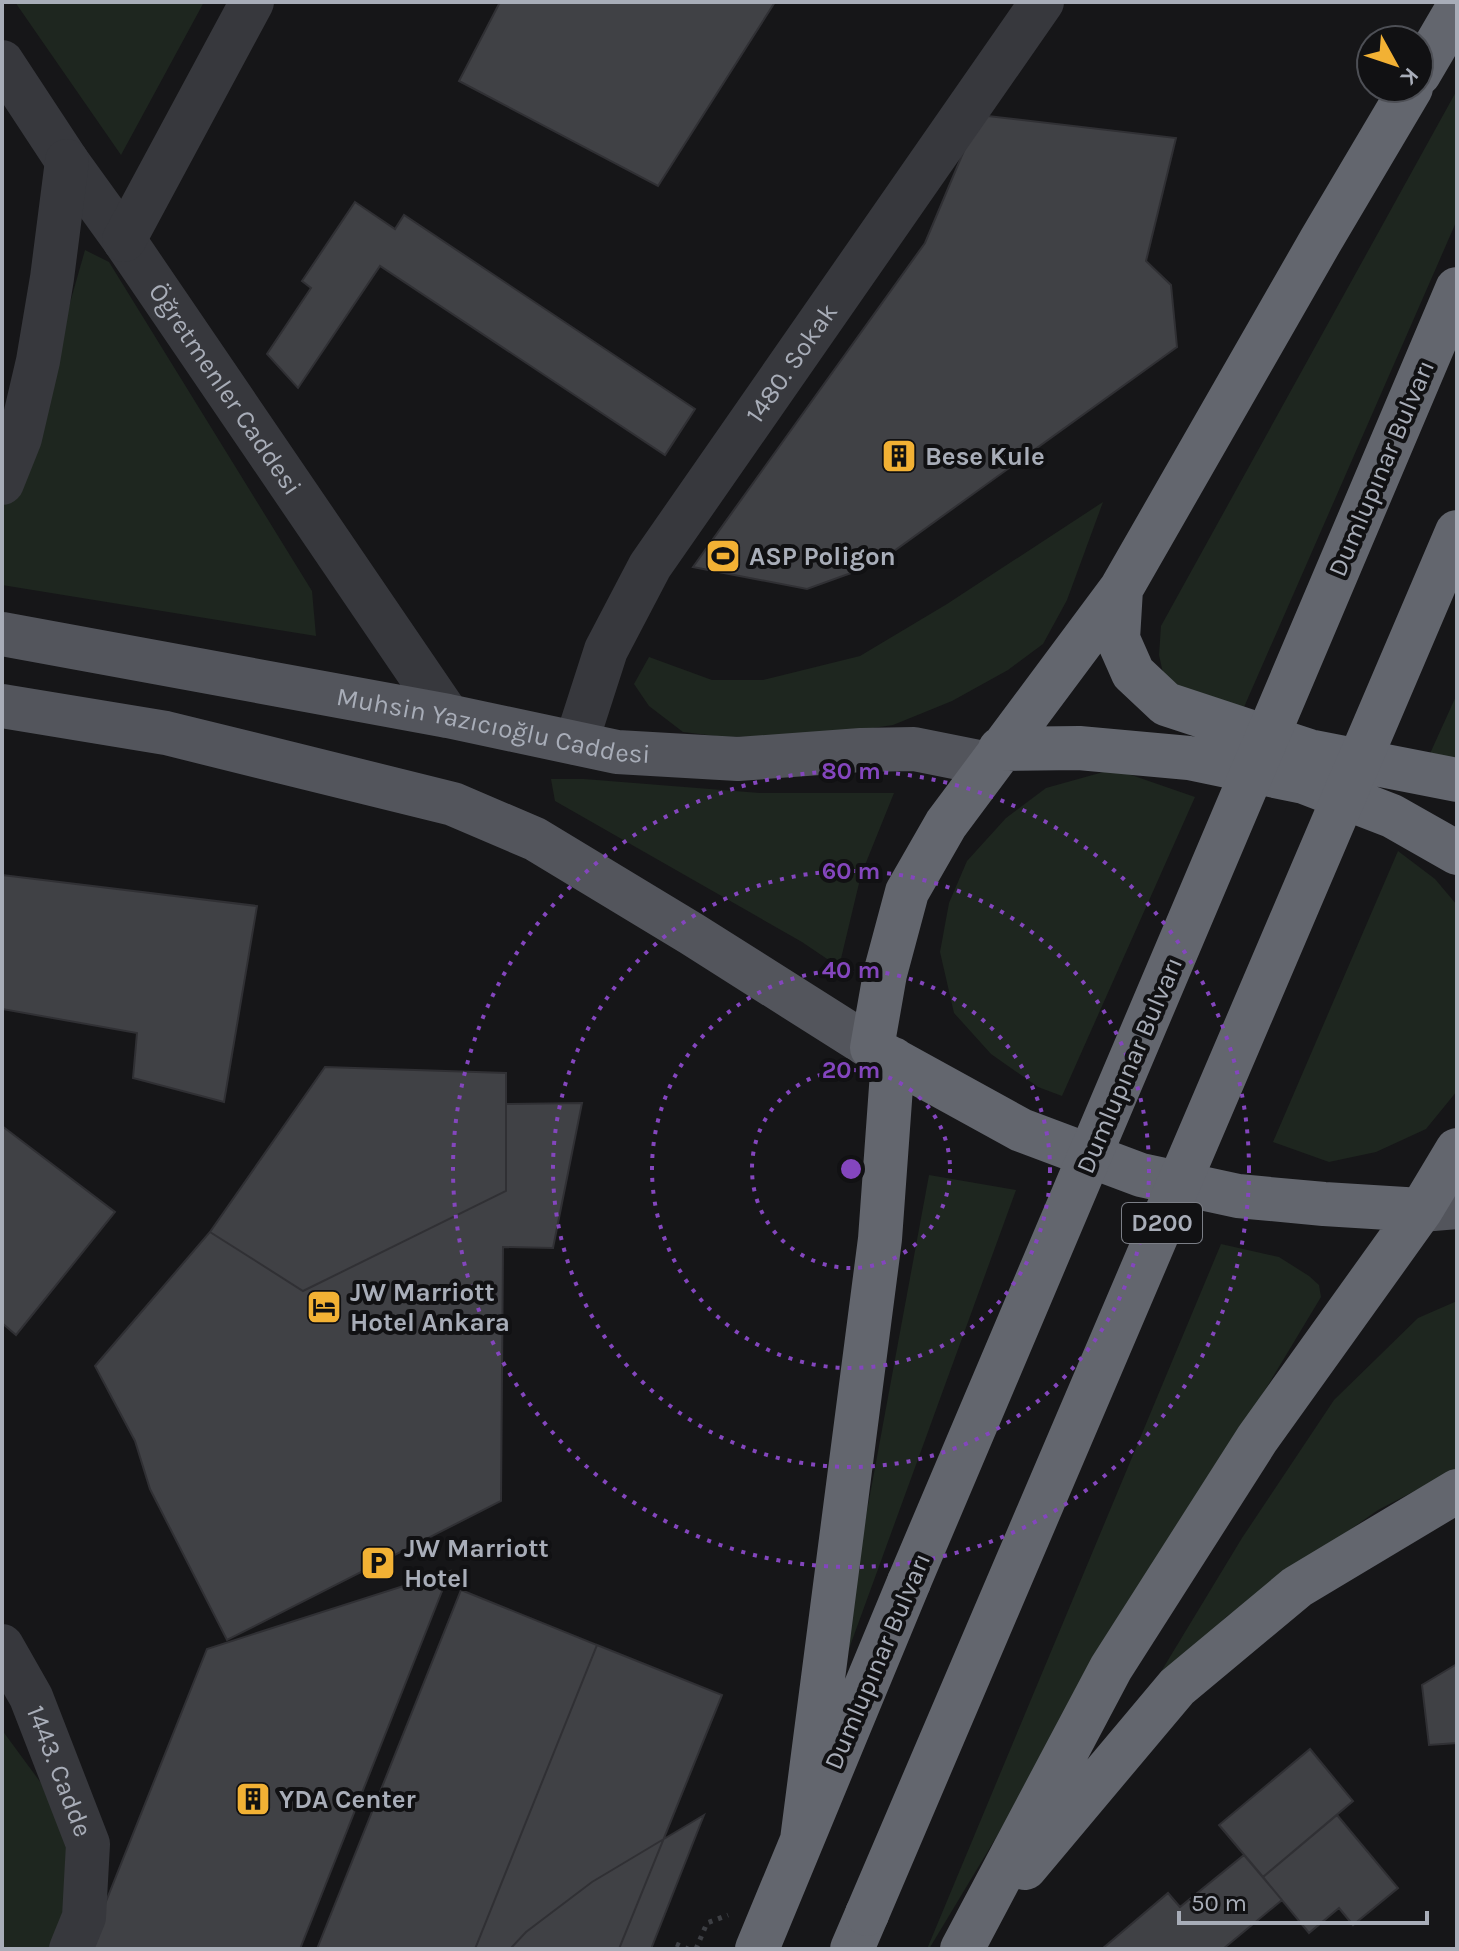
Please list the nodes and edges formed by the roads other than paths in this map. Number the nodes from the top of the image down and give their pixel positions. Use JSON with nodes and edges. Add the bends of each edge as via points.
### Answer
{"nodes":[{"id":1,"x":252,"y":2,"type":"edge"},
{"id":2,"x":1042,"y":2,"type":"edge"},
{"id":3,"x":1457,"y":9,"type":"edge"},
{"id":4,"x":1435,"y":47,"type":"edge"},
{"id":5,"x":2,"y":62,"type":"edge"},
{"id":6,"x":1402,"y":104,"type":"edge"},
{"id":7,"x":67,"y":161,"type":"junction"},
{"id":8,"x":124,"y":240,"type":"junction"},
{"id":9,"x":1457,"y":289,"type":"edge"},
{"id":10,"x":2,"y":483,"type":"edge"},
{"id":11,"x":1457,"y":532,"type":"edge"},
{"id":12,"x":1121,"y":589,"type":"junction"},
{"id":13,"x":2,"y":634,"type":"edge"},
{"id":14,"x":2,"y":706,"type":"edge"},
{"id":15,"x":448,"y":716,"type":"junction"},
{"id":16,"x":576,"y":743,"type":"junction"},
{"id":17,"x":994,"y":756,"type":"junction"},
{"id":18,"x":1457,"y":780,"type":"edge"},
{"id":19,"x":1457,"y":853,"type":"edge"},
{"id":20,"x":883,"y":1053,"type":"junction"},
{"id":21,"x":1457,"y":1150,"type":"edge"},
{"id":22,"x":1439,"y":1209,"type":"edge"},
{"id":23,"x":1457,"y":1491,"type":"edge"},
{"id":24,"x":2,"y":1646,"type":"edge"},
{"id":25,"x":802,"y":1840,"type":"junction"},
{"id":26,"x":858,"y":1937,"type":"edge"},
{"id":27,"x":965,"y":1943,"type":"edge"},
{"id":28,"x":71,"y":1949,"type":"edge"},
{"id":29,"x":757,"y":1949,"type":"edge"}],
"edges":[{"from":1,"to":8,"type":"street"},
{"from":2,"to":16,"type":"street","name":"1480. Sokak","via":[[650,566],[606,650]]},
{"from":3,"to":4,"type":"highway"},
{"from":5,"to":7,"type":"street","name":"Öğretmenler Caddesi"},
{"from":6,"to":12,"type":"highway","name":"Dumlupınar Bulvarı"},
{"from":7,"to":8,"type":"street","name":"Öğretmenler Caddesi"},
{"from":7,"to":10,"type":"street","via":[[38,361],[20,438]]},
{"from":8,"to":15,"type":"street","name":"Öğretmenler Caddesi"},
{"from":9,"to":25,"type":"highway","name":"Dumlupınar Bulvarı","bridge":true},
{"from":11,"to":26,"type":"highway","number":"D200","bridge":true},
{"from":12,"to":17,"type":"highway","name":"Dumlupınar Bulvarı"},
{"from":12,"to":18,"type":"highway","via":[[1118,639],[1133,673],[1166,704],[1309,751]]},
{"from":13,"to":15,"type":"main road","name":"Muhsin Yazıcıoğlu Caddesi"},
{"from":14,"to":20,"type":"main road","via":[[166,733],[453,804],[535,839]]},
{"from":15,"to":16,"type":"main road","name":"Muhsin Yazıcıoğlu Caddesi"},
{"from":16,"to":17,"type":"main road","name":"Muhsin Yazıcıoğlu Caddesi","via":[[617,752],[738,759],[914,749]]},
{"from":17,"to":19,"type":"highway","via":[[1079,748],[1189,758],[1304,782],[1392,816]]},
{"from":17,"to":20,"type":"highway","name":"Dumlupınar Bulvarı","via":[[907,892],[885,974]]},
{"from":20,"to":22,"type":"highway","via":[[1021,1130],[1141,1175],[1238,1196]]},
{"from":20,"to":25,"type":"highway","name":"Dumlupınar Bulvarı","via":[[880,1239]]},
{"from":21,"to":22,"type":"highway"},
{"from":22,"to":27,"type":"highway","via":[[1257,1439],[1111,1668]]},
{"from":23,"to":27,"type":"highway","via":[[1297,1587],[1177,1687]]},
{"from":24,"to":28,"type":"street","name":"1443. Cadde","via":[[31,1697],[88,1844],[84,1917]]},
{"from":25,"to":29,"type":"highway","name":"Dumlupınar Bulvarı"}]}
